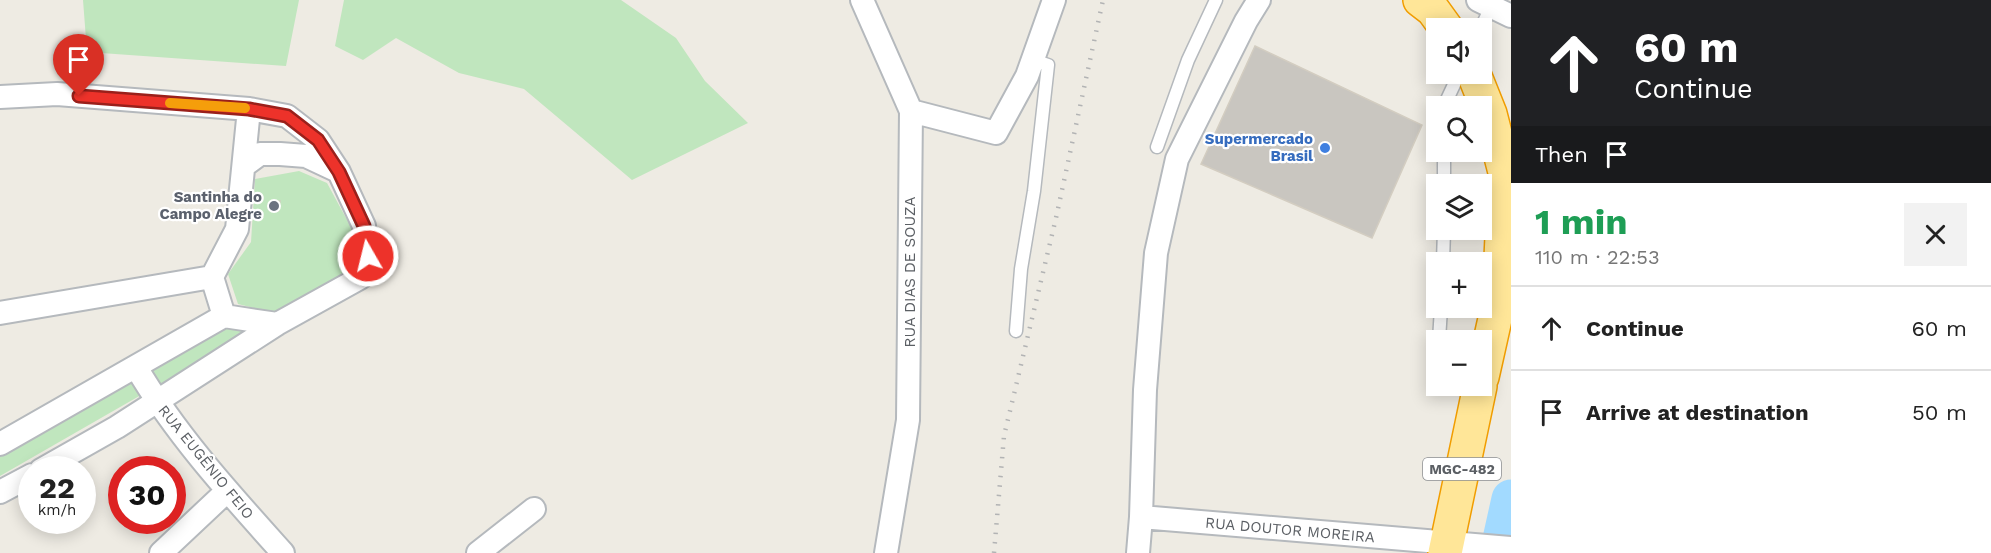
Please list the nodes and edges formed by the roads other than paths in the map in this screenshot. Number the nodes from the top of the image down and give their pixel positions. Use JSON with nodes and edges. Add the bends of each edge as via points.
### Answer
{"nodes":[{"id":1,"x":862,"y":0,"type":"edge"},
{"id":2,"x":1054,"y":0,"type":"edge"},
{"id":3,"x":1216,"y":0,"type":"edge"},
{"id":4,"x":1259,"y":0,"type":"edge"},
{"id":5,"x":1420,"y":0,"type":"edge"},
{"id":6,"x":1439,"y":18,"type":"edge"},
{"id":7,"x":1033,"y":60,"type":"junction"},
{"id":8,"x":1477,"y":84,"type":"edge"},
{"id":9,"x":0,"y":97,"type":"edge"},
{"id":10,"x":249,"y":109,"type":"junction"},
{"id":11,"x":911,"y":111,"type":"junction"},
{"id":12,"x":1157,"y":147,"type":"dead end"},
{"id":13,"x":245,"y":165,"type":"junction"},
{"id":14,"x":339,"y":172,"type":"junction"},
{"id":15,"x":212,"y":277,"type":"junction"},
{"id":16,"x":0,"y":313,"type":"edge"},
{"id":17,"x":224,"y":316,"type":"junction"},
{"id":18,"x":277,"y":324,"type":"junction"},
{"id":19,"x":1016,"y":331,"type":"dead end"},
{"id":20,"x":1492,"y":332,"type":"edge"},
{"id":21,"x":136,"y":367,"type":"junction"},
{"id":22,"x":1478,"y":396,"type":"edge"},
{"id":23,"x":157,"y":402,"type":"junction"},
{"id":24,"x":0,"y":444,"type":"edge"},
{"id":25,"x":66,"y":456,"type":"edge"},
{"id":26,"x":18,"y":482,"type":"edge"},
{"id":27,"x":227,"y":491,"type":"junction"},
{"id":28,"x":0,"y":492,"type":"edge"},
{"id":29,"x":534,"y":509,"type":"dead end"},
{"id":30,"x":1141,"y":517,"type":"junction"},
{"id":31,"x":1450,"y":547,"type":"edge"},
{"id":32,"x":1511,"y":548,"type":"edge"},
{"id":33,"x":161,"y":553,"type":"edge"},
{"id":34,"x":282,"y":553,"type":"edge"},
{"id":35,"x":478,"y":553,"type":"edge"},
{"id":36,"x":886,"y":553,"type":"edge"},
{"id":37,"x":1138,"y":553,"type":"edge"}],
"edges":[{"from":1,"to":11,"type":"street","name":"RUA DIAS DE SOUZA"},
{"from":2,"to":7,"type":"street"},
{"from":3,"to":12,"type":"lane","via":[[1188,60]]},
{"from":4,"to":30,"type":"street","via":[[1174,169],[1156,253],[1145,390]]},
{"from":5,"to":6,"type":"highway"},
{"from":7,"to":11,"type":"street","via":[[996,133]]},
{"from":7,"to":19,"type":"lane","via":[[1048,66]]},
{"from":8,"to":20,"type":"highway","via":[[1490,114],[1505,172]]},
{"from":9,"to":10,"type":"street","via":[[57,94]]},
{"from":10,"to":13,"type":"street"},
{"from":10,"to":14,"type":"street","via":[[287,116],[318,140]]},
{"from":11,"to":36,"type":"street","name":"RUA DIAS DE SOUZA","via":[[909,420]]},
{"from":13,"to":14,"type":"street","via":[[260,154],[280,154],[306,156]]},
{"from":13,"to":15,"type":"street","via":[[237,229]]},
{"from":14,"to":18,"type":"street","via":[[364,226],[368,256],[360,278]]},
{"from":15,"to":16,"type":"street"},
{"from":15,"to":17,"type":"street"},
{"from":17,"to":18,"type":"street"},
{"from":17,"to":21,"type":"street"},
{"from":18,"to":23,"type":"street"},
{"from":21,"to":23,"type":"street","name":"RUA EUGÊNIO FEIO"},
{"from":21,"to":24,"type":"street"},
{"from":22,"to":31,"type":"highway","number":"MGC-482"},
{"from":23,"to":25,"type":"street"},
{"from":23,"to":27,"type":"street","name":"RUA EUGÊNIO FEIO"},
{"from":26,"to":28,"type":"street"},
{"from":27,"to":33,"type":"street"},
{"from":27,"to":34,"type":"street","name":"RUA EUGÊNIO FEIO"},
{"from":29,"to":35,"type":"street"},
{"from":30,"to":31,"type":"street","name":"RUA DOUTOR MOREIRA"},
{"from":30,"to":37,"type":"street"},
{"from":31,"to":32,"type":"street","name":"RUA DOUTOR MOREIRA"}]}
